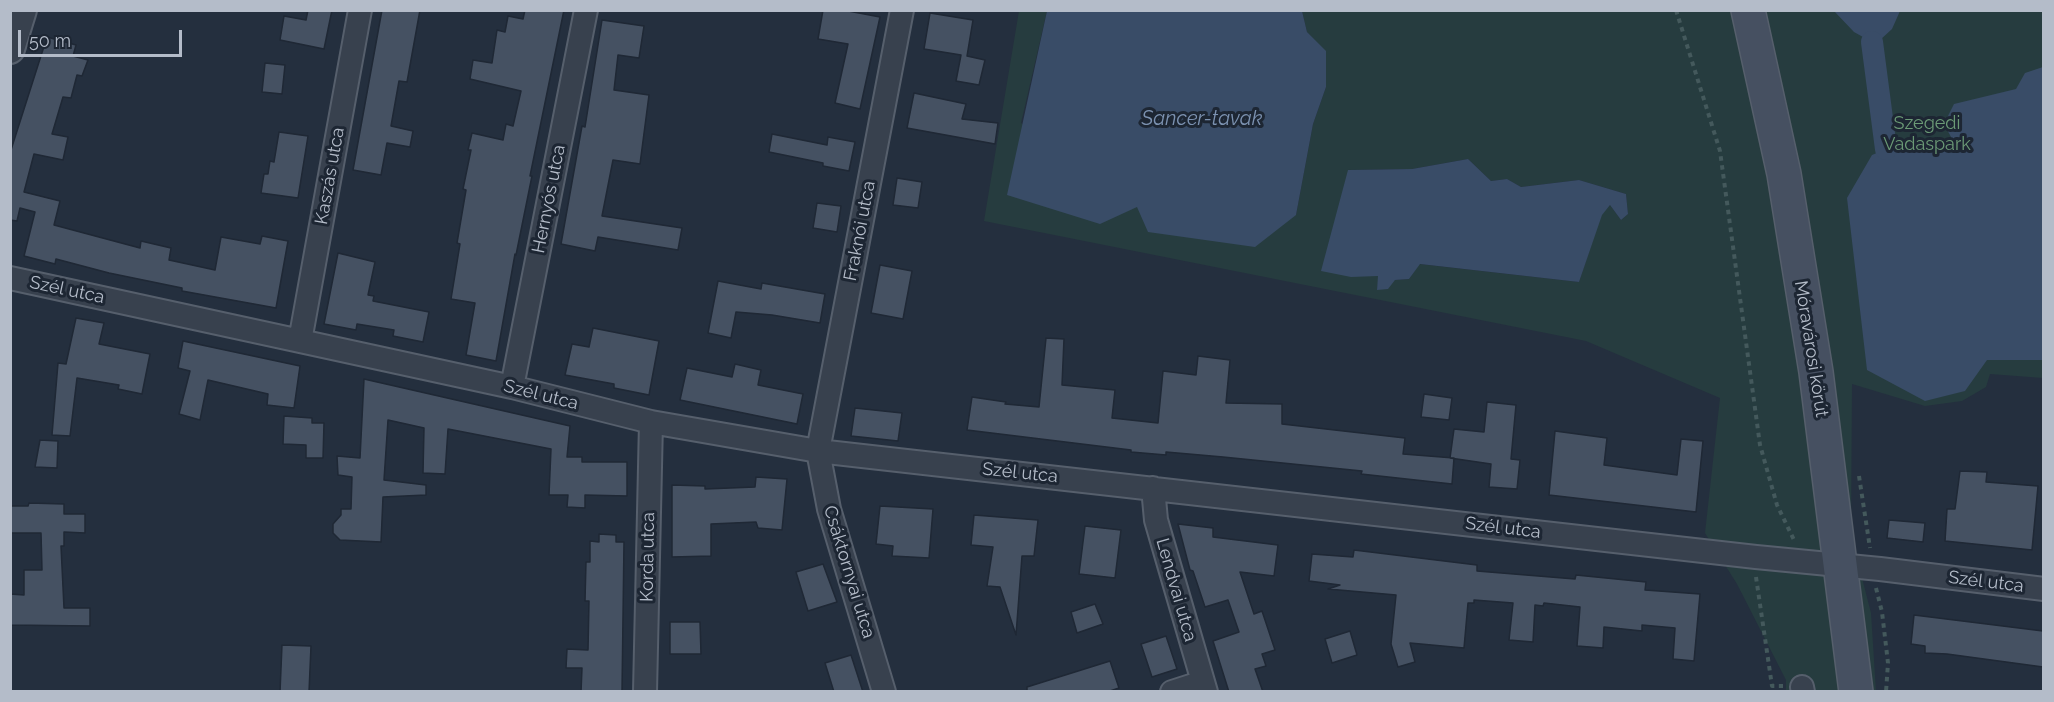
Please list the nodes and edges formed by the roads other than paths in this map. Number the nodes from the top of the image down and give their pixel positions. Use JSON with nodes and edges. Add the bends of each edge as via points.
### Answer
{"nodes":[{"id":1,"x":22,"y":10,"type":"edge"},
{"id":2,"x":360,"y":10,"type":"edge"},
{"id":3,"x":586,"y":10,"type":"edge"},
{"id":4,"x":902,"y":10,"type":"edge"},
{"id":5,"x":1748,"y":10,"type":"edge"},
{"id":6,"x":10,"y":49,"type":"edge"},
{"id":7,"x":10,"y":278,"type":"edge"},
{"id":8,"x":300,"y":341,"type":"junction"},
{"id":9,"x":512,"y":387,"type":"junction"},
{"id":10,"x":651,"y":422,"type":"junction"},
{"id":11,"x":818,"y":451,"type":"junction"},
{"id":12,"x":1153,"y":488,"type":"junction"},
{"id":13,"x":1840,"y":565,"type":"junction"},
{"id":14,"x":2043,"y":589,"type":"edge"},
{"id":15,"x":1204,"y":687,"type":"edge"},
{"id":16,"x":645,"y":692,"type":"edge"},
{"id":17,"x":885,"y":692,"type":"edge"},
{"id":18,"x":1172,"y":692,"type":"edge"},
{"id":19,"x":1856,"y":692,"type":"edge"}],
"edges":[{"from":1,"to":6,"type":"street"},
{"from":2,"to":8,"type":"street","name":"Kaszás utca"},
{"from":3,"to":9,"type":"street","name":"Hernyós utca"},
{"from":4,"to":11,"type":"street","name":"Fraknói utca"},
{"from":5,"to":13,"type":"main road","name":"Móravárosi körút","via":[[1784,174],[1816,372]]},
{"from":7,"to":8,"type":"street","name":"Szél utca"},
{"from":8,"to":9,"type":"street","name":"Szél utca"},
{"from":9,"to":10,"type":"street","name":"Szél utca"},
{"from":10,"to":11,"type":"street","name":"Szél utca"},
{"from":10,"to":16,"type":"street","name":"Korda utca"},
{"from":11,"to":12,"type":"street","name":"Szél utca"},
{"from":11,"to":17,"type":"street","name":"Csáktornyai utca","via":[[829,509]]},
{"from":12,"to":13,"type":"street","name":"Szél utca"},
{"from":12,"to":15,"type":"street","name":"Lendvai utca","via":[[1156,520]]},
{"from":13,"to":14,"type":"street","name":"Szél utca"},
{"from":13,"to":19,"type":"main road","name":"Móravárosi körút"},
{"from":15,"to":18,"type":"street"}]}
